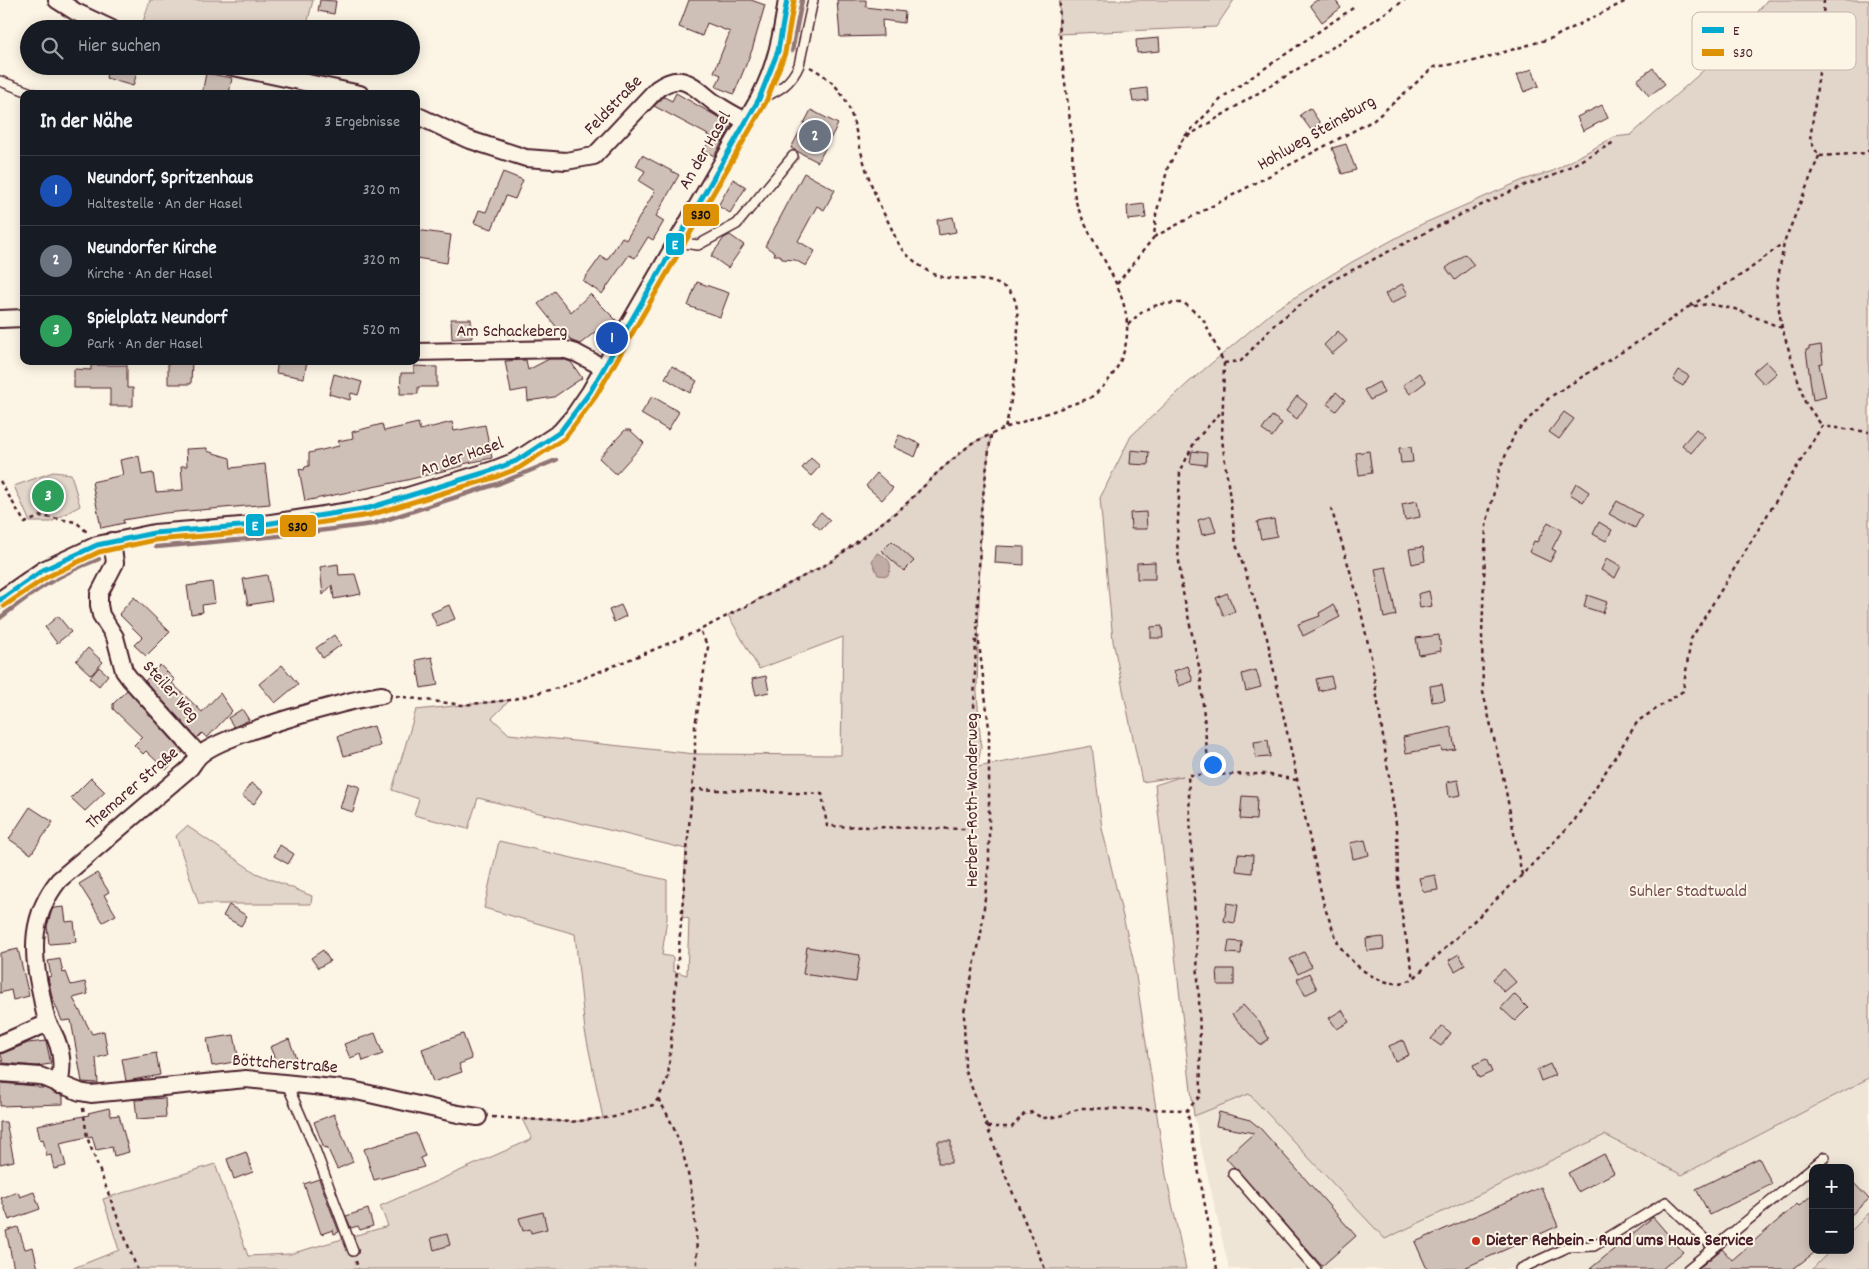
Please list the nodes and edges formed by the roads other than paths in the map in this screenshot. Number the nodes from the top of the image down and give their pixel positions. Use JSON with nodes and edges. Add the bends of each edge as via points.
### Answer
{"nodes":[{"id":1,"x":57,"y":0,"type":"edge"},
{"id":2,"x":787,"y":0,"type":"edge"},
{"id":3,"x":813,"y":0,"type":"edge"},
{"id":4,"x":93,"y":20,"type":"edge"},
{"id":5,"x":271,"y":75,"type":"edge"},
{"id":6,"x":0,"y":81,"type":"edge"},
{"id":7,"x":24,"y":90,"type":"edge"},
{"id":8,"x":341,"y":90,"type":"edge"},
{"id":9,"x":759,"y":99,"type":"junction"},
{"id":10,"x":420,"y":117,"type":"edge"},
{"id":11,"x":746,"y":121,"type":"junction"},
{"id":12,"x":793,"y":156,"type":"dead end"},
{"id":13,"x":677,"y":242,"type":"junction"},
{"id":14,"x":20,"y":318,"type":"edge"},
{"id":15,"x":0,"y":319,"type":"edge"},
{"id":16,"x":420,"y":352,"type":"edge"},
{"id":17,"x":604,"y":368,"type":"junction"},
{"id":18,"x":112,"y":541,"type":"junction"},
{"id":19,"x":0,"y":600,"type":"edge"},
{"id":20,"x":382,"y":695,"type":"road end"},
{"id":21,"x":199,"y":755,"type":"junction"},
{"id":22,"x":48,"y":1022,"type":"junction"},
{"id":23,"x":0,"y":1044,"type":"edge"},
{"id":24,"x":0,"y":1073,"type":"edge"},
{"id":25,"x":286,"y":1082,"type":"junction"},
{"id":26,"x":59,"y":1085,"type":"junction"},
{"id":27,"x":478,"y":1116,"type":"road end"},
{"id":28,"x":1825,"y":1157,"type":"dead end"},
{"id":29,"x":1233,"y":1173,"type":"dead end"},
{"id":30,"x":1714,"y":1248,"type":"junction"},
{"id":31,"x":353,"y":1251,"type":"dead end"},
{"id":32,"x":1316,"y":1269,"type":"edge"},
{"id":33,"x":1520,"y":1269,"type":"edge"},
{"id":34,"x":1688,"y":1269,"type":"edge"}],
"edges":[{"from":1,"to":4,"type":"street"},
{"from":2,"to":9,"type":"street","name":"An der Hasel","via":[[776,60]]},
{"from":3,"to":9,"type":"lane","via":[[799,65],[789,83]]},
{"from":5,"to":8,"type":"street"},
{"from":6,"to":7,"type":"lane"},
{"from":9,"to":11,"type":"street","name":"An der Hasel"},
{"from":10,"to":11,"type":"street","name":"Feldstraße","via":[[467,139],[526,158],[566,161],[594,156],[667,82],[690,83],[715,103]]},
{"from":11,"to":13,"type":"street","name":"An der Hasel"},
{"from":12,"to":13,"type":"lane","via":[[737,224],[698,245]]},
{"from":13,"to":17,"type":"street","name":"An der Hasel"},
{"from":14,"to":15,"type":"street"},
{"from":16,"to":17,"type":"street","name":"Am Schackeberg","via":[[563,349]]},
{"from":17,"to":18,"type":"street","name":"An der Hasel","via":[[560,432],[516,461],[493,470],[369,508],[265,524],[164,532]]},
{"from":18,"to":19,"type":"street","name":"An der Hasel","via":[[80,551],[43,570]]},
{"from":18,"to":21,"type":"street","name":"Steiler Weg","via":[[115,563],[100,594],[101,615],[115,637],[124,671]]},
{"from":20,"to":21,"type":"street","name":"Themarer Straße","via":[[364,697],[261,728]]},
{"from":21,"to":22,"type":"street","name":"Themarer Straße","via":[[190,768],[71,870],[49,893],[39,915],[33,947]]},
{"from":22,"to":23,"type":"street"},
{"from":22,"to":26,"type":"street","via":[[58,1039],[61,1053]]},
{"from":24,"to":26,"type":"street","name":"Böttcherstraße","via":[[40,1076]]},
{"from":25,"to":26,"type":"street","name":"Böttcherstraße","via":[[246,1079],[80,1092]]},
{"from":25,"to":27,"type":"street","name":"Böttcherstraße","via":[[352,1090]]},
{"from":25,"to":31,"type":"lane"},
{"from":28,"to":30,"type":"lane"},
{"from":29,"to":32,"type":"lane"},
{"from":30,"to":33,"type":"lane","via":[[1666,1202],[1594,1246],[1568,1247]]},
{"from":30,"to":34,"type":"lane"}]}
